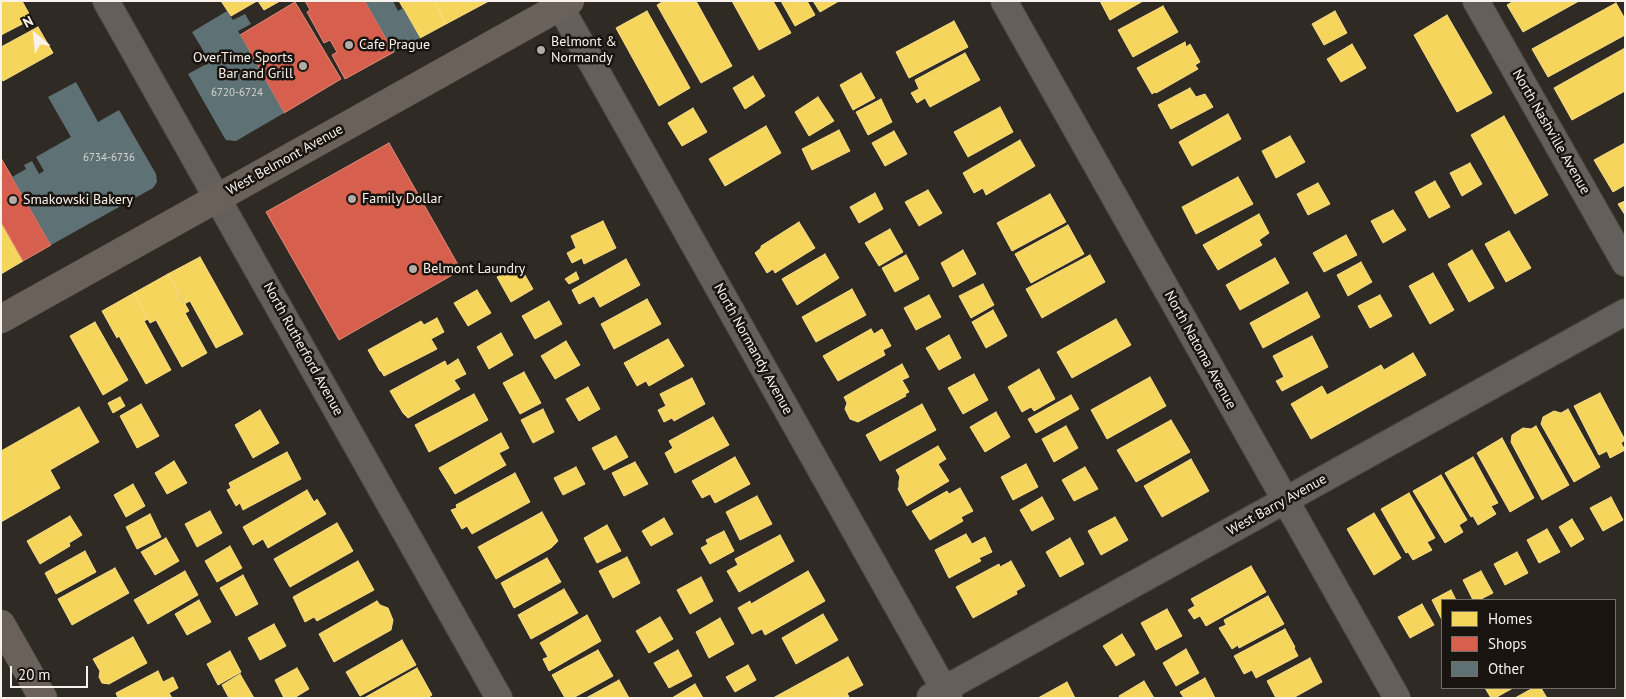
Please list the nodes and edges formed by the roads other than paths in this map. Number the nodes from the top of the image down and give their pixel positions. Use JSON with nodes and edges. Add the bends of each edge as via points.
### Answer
{"nodes":[{"id":1,"x":106,"y":1,"type":"edge"},
{"id":2,"x":1004,"y":1,"type":"edge"},
{"id":3,"x":1476,"y":1,"type":"edge"},
{"id":4,"x":562,"y":3,"type":"edge"},
{"id":5,"x":218,"y":198,"type":"junction"},
{"id":6,"x":1625,"y":263,"type":"edge"},
{"id":7,"x":1625,"y":312,"type":"edge"},
{"id":8,"x":1,"y":319,"type":"edge"},
{"id":9,"x":1285,"y":500,"type":"junction"},
{"id":10,"x":1,"y":624,"type":"edge"},
{"id":11,"x":941,"y":695,"type":"edge"},
{"id":12,"x":43,"y":698,"type":"edge"},
{"id":13,"x":499,"y":698,"type":"edge"},
{"id":14,"x":1397,"y":698,"type":"edge"}],
"edges":[{"from":1,"to":5,"type":"street","name":"North Rutherford Avenue"},
{"from":2,"to":9,"type":"street","name":"North Natoma Avenue"},
{"from":3,"to":6,"type":"street","name":"North Nashville Avenue"},
{"from":4,"to":5,"type":"main road","name":"West Belmont Avenue"},
{"from":4,"to":11,"type":"street","name":"North Normandy Avenue"},
{"from":5,"to":8,"type":"main road","name":"West Belmont Avenue"},
{"from":5,"to":13,"type":"street","name":"North Rutherford Avenue"},
{"from":7,"to":9,"type":"street","name":"West Barry Avenue"},
{"from":9,"to":11,"type":"street","name":"West Barry Avenue"},
{"from":9,"to":14,"type":"street","name":"North Natoma Avenue"},
{"from":10,"to":12,"type":"main road"}]}
